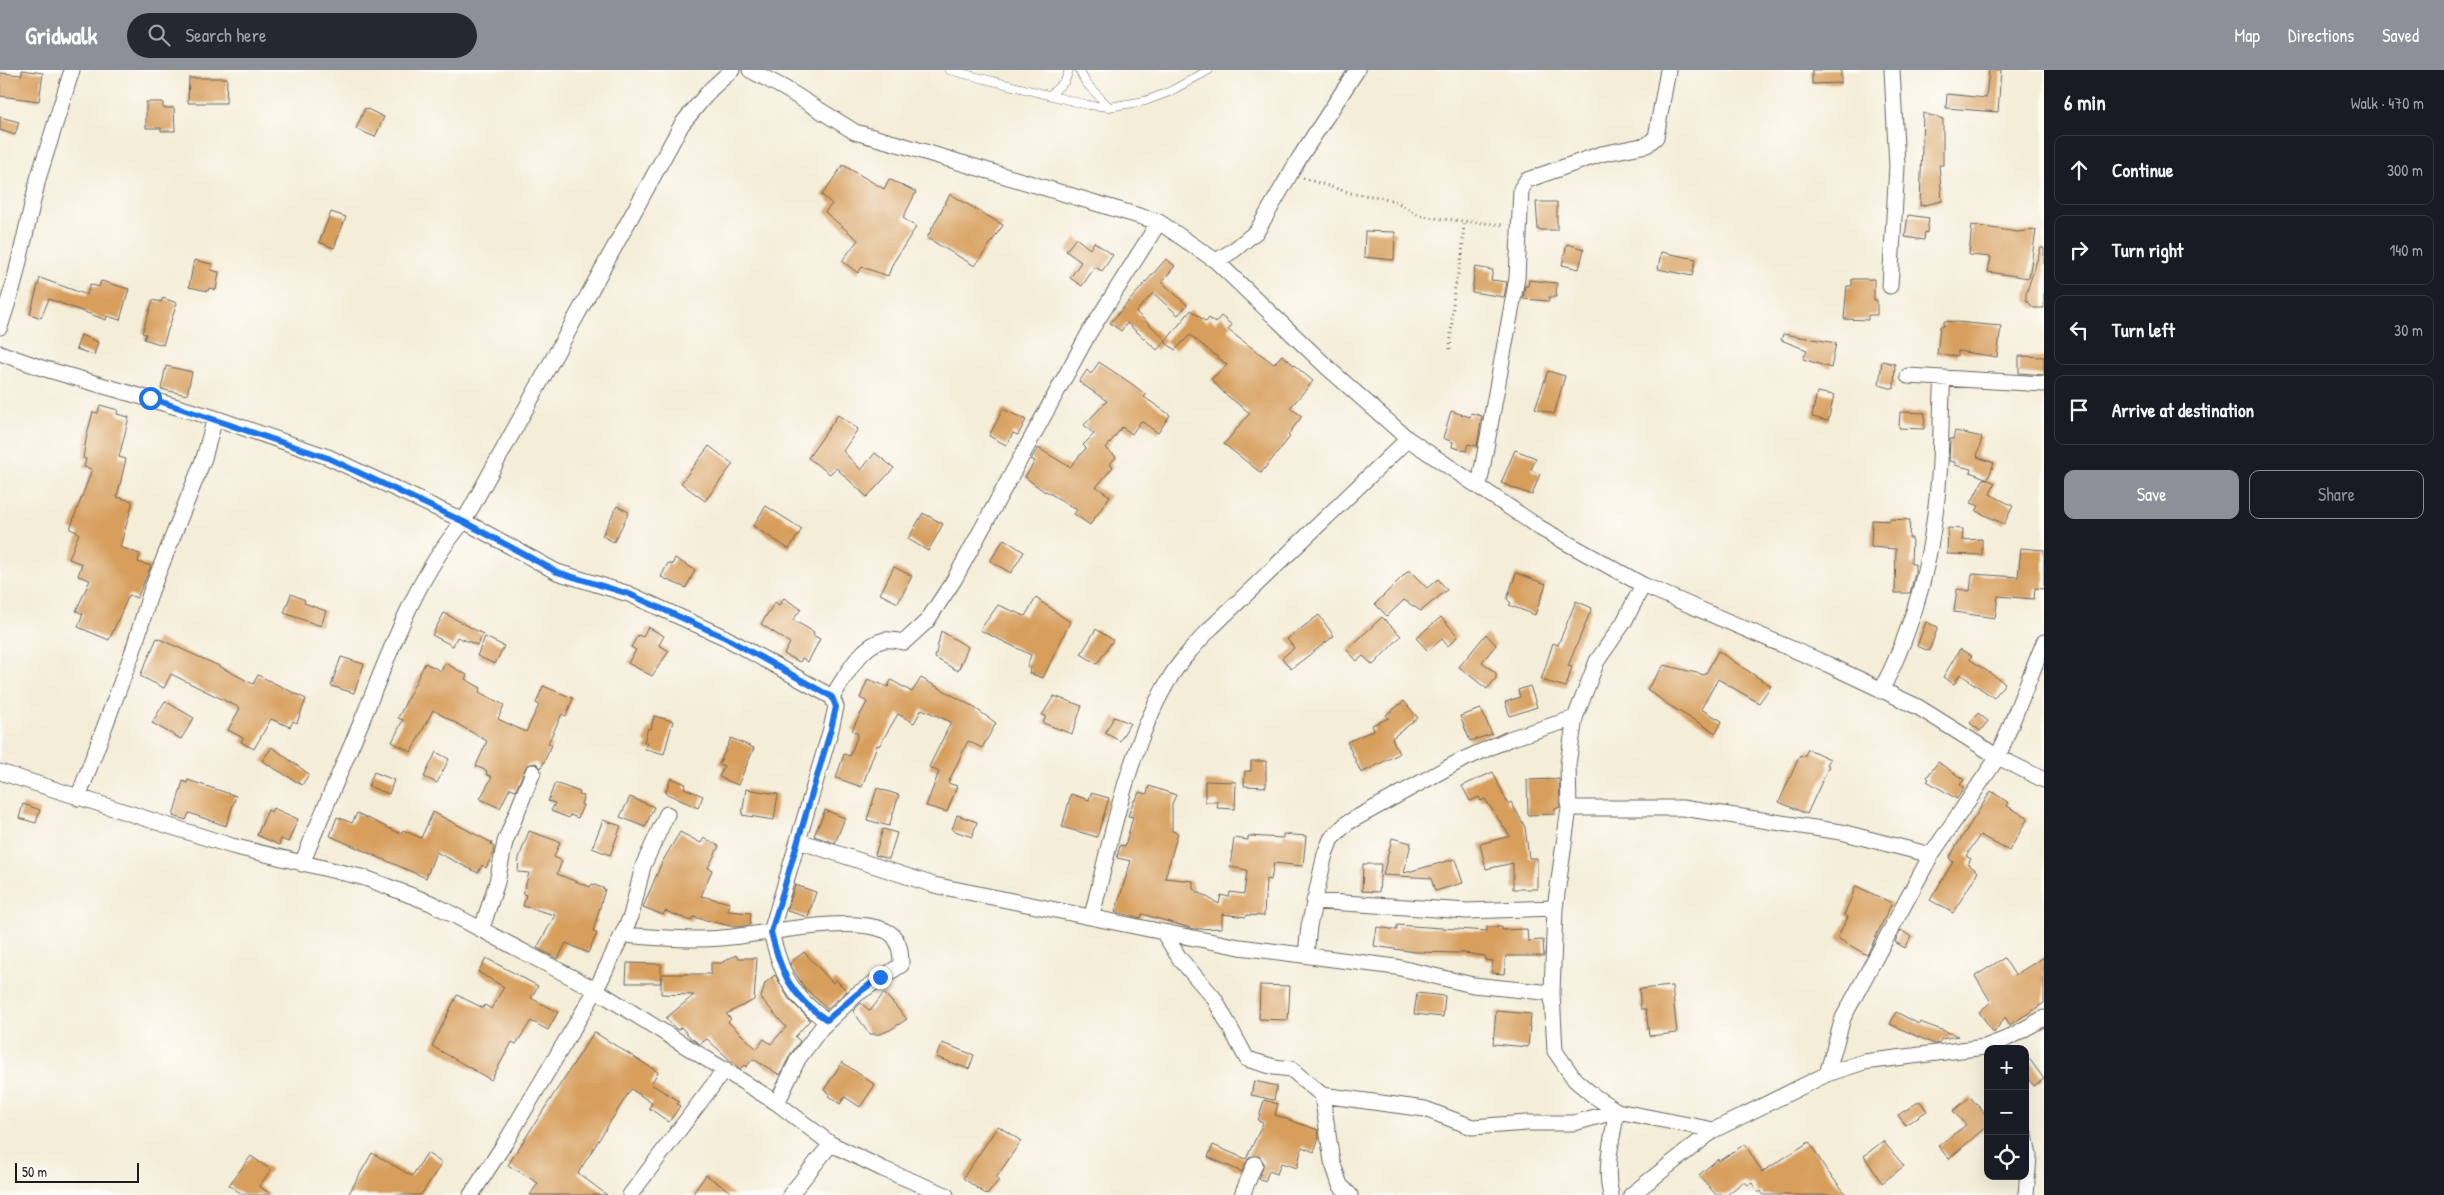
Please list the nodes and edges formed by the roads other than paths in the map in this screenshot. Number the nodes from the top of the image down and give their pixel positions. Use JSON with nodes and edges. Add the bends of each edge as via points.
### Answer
{"nodes":[{"id":1,"x":72,"y":70,"type":"edge"},
{"id":2,"x":732,"y":70,"type":"edge"},
{"id":3,"x":750,"y":70,"type":"edge"},
{"id":4,"x":949,"y":70,"type":"edge"},
{"id":5,"x":1069,"y":70,"type":"edge"},
{"id":6,"x":1078,"y":70,"type":"edge"},
{"id":7,"x":1209,"y":70,"type":"edge"},
{"id":8,"x":1357,"y":70,"type":"edge"},
{"id":9,"x":1668,"y":70,"type":"edge"},
{"id":10,"x":1892,"y":70,"type":"edge"},
{"id":11,"x":1050,"y":95,"type":"junction"},
{"id":12,"x":1109,"y":107,"type":"junction"},
{"id":13,"x":1159,"y":222,"type":"junction"},
{"id":14,"x":1216,"y":261,"type":"junction"},
{"id":15,"x":1890,"y":286,"type":"dead end"},
{"id":16,"x":0,"y":327,"type":"edge"},
{"id":17,"x":0,"y":353,"type":"edge"},
{"id":18,"x":1908,"y":376,"type":"dead end"},
{"id":19,"x":1943,"y":378,"type":"junction"},
{"id":20,"x":2044,"y":384,"type":"edge"},
{"id":21,"x":215,"y":418,"type":"junction"},
{"id":22,"x":1408,"y":439,"type":"junction"},
{"id":23,"x":1479,"y":486,"type":"junction"},
{"id":24,"x":464,"y":522,"type":"junction"},
{"id":25,"x":1643,"y":585,"type":"junction"},
{"id":26,"x":2044,"y":642,"type":"edge"},
{"id":27,"x":1881,"y":691,"type":"junction"},
{"id":28,"x":832,"y":697,"type":"junction"},
{"id":29,"x":1575,"y":718,"type":"junction"},
{"id":30,"x":1998,"y":757,"type":"junction"},
{"id":31,"x":0,"y":772,"type":"edge"},
{"id":32,"x":534,"y":772,"type":"dead end"},
{"id":33,"x":2044,"y":780,"type":"edge"},
{"id":34,"x":78,"y":798,"type":"junction"},
{"id":35,"x":1569,"y":808,"type":"junction"},
{"id":36,"x":667,"y":814,"type":"dead end"},
{"id":37,"x":799,"y":841,"type":"junction"},
{"id":38,"x":1931,"y":855,"type":"junction"},
{"id":39,"x":302,"y":864,"type":"junction"},
{"id":40,"x":1314,"y":901,"type":"junction"},
{"id":41,"x":1555,"y":908,"type":"junction"},
{"id":42,"x":1092,"y":916,"type":"junction"},
{"id":43,"x":482,"y":928,"type":"junction"},
{"id":44,"x":771,"y":932,"type":"junction"},
{"id":45,"x":1163,"y":932,"type":"junction"},
{"id":46,"x":622,"y":935,"type":"junction"},
{"id":47,"x":1306,"y":955,"type":"junction"},
{"id":48,"x":596,"y":990,"type":"junction"},
{"id":49,"x":1552,"y":993,"type":"junction"},
{"id":50,"x":2044,"y":1018,"type":"edge"},
{"id":51,"x":827,"y":1020,"type":"junction"},
{"id":52,"x":1995,"y":1045,"type":"edge"},
{"id":53,"x":1984,"y":1050,"type":"edge"},
{"id":54,"x":726,"y":1070,"type":"junction"},
{"id":55,"x":1827,"y":1074,"type":"junction"},
{"id":56,"x":1322,"y":1095,"type":"junction"},
{"id":57,"x":777,"y":1103,"type":"junction"},
{"id":58,"x":1617,"y":1111,"type":"junction"},
{"id":59,"x":1714,"y":1130,"type":"junction"},
{"id":60,"x":831,"y":1144,"type":"junction"},
{"id":61,"x":1256,"y":1164,"type":"dead end"},
{"id":62,"x":2027,"y":1180,"type":"edge"},
{"id":63,"x":938,"y":1194,"type":"edge"},
{"id":64,"x":471,"y":1195,"type":"edge"},
{"id":65,"x":630,"y":1195,"type":"edge"},
{"id":66,"x":790,"y":1195,"type":"edge"},
{"id":67,"x":1242,"y":1195,"type":"edge"},
{"id":68,"x":1350,"y":1195,"type":"edge"},
{"id":69,"x":1611,"y":1195,"type":"edge"},
{"id":70,"x":1631,"y":1195,"type":"edge"},
{"id":71,"x":2026,"y":1195,"type":"edge"}],
"edges":[{"from":1,"to":16,"type":"street","via":[[38,179],[14,283]]},
{"from":2,"to":24,"type":"street","via":[[711,89],[682,124]]},
{"from":3,"to":13,"type":"street","via":[[862,135]]},
{"from":4,"to":11,"type":"lane"},
{"from":5,"to":11,"type":"lane","via":[[1065,81]]},
{"from":6,"to":12,"type":"lane"},
{"from":7,"to":12,"type":"lane","via":[[1145,101]]},
{"from":8,"to":14,"type":"street","via":[[1257,231]]},
{"from":9,"to":23,"type":"street","via":[[1656,138],[1652,142],[1601,154],[1527,180],[1521,189],[1517,278]]},
{"from":10,"to":15,"type":"street","via":[[1897,166]]},
{"from":11,"to":12,"type":"lane"},
{"from":13,"to":14,"type":"street"},
{"from":13,"to":28,"type":"street","via":[[1089,333],[1001,498],[927,621],[904,642],[885,640],[874,644],[860,656]]},
{"from":14,"to":22,"type":"street"},
{"from":17,"to":21,"type":"street"},
{"from":18,"to":19,"type":"street"},
{"from":19,"to":20,"type":"street"},
{"from":19,"to":27,"type":"street","via":[[1940,474],[1924,585],[1898,658]]},
{"from":21,"to":24,"type":"street","via":[[328,458]]},
{"from":21,"to":34,"type":"street","via":[[204,458],[151,591],[127,669]]},
{"from":22,"to":23,"type":"street"},
{"from":22,"to":42,"type":"street","via":[[1211,628],[1184,657],[1167,682],[1146,726],[1119,808]]},
{"from":23,"to":25,"type":"street","via":[[1540,528]]},
{"from":24,"to":28,"type":"street","via":[[557,572],[629,594],[724,637]]},
{"from":24,"to":39,"type":"street","via":[[444,545],[403,624]]},
{"from":25,"to":27,"type":"street","via":[[1827,664]]},
{"from":25,"to":29,"type":"street","via":[[1624,622],[1597,661]]},
{"from":26,"to":30,"type":"street"},
{"from":27,"to":30,"type":"street","via":[[1918,707]]},
{"from":28,"to":37,"type":"street","via":[[836,707],[831,729]]},
{"from":29,"to":35,"type":"street","via":[[1568,764]]},
{"from":29,"to":40,"type":"street","via":[[1510,739],[1460,761],[1347,822],[1331,839]]},
{"from":30,"to":33,"type":"street"},
{"from":30,"to":38,"type":"street"},
{"from":31,"to":34,"type":"street"},
{"from":32,"to":43,"type":"street","via":[[505,842],[497,882]]},
{"from":34,"to":39,"type":"street","via":[[232,846]]},
{"from":35,"to":38,"type":"street","via":[[1682,808],[1841,832]]},
{"from":35,"to":41,"type":"street"},
{"from":36,"to":46,"type":"street","via":[[643,866],[631,916]]},
{"from":37,"to":42,"type":"street","via":[[934,885]]},
{"from":37,"to":44,"type":"street"},
{"from":38,"to":55,"type":"street","via":[[1843,1018]]},
{"from":39,"to":43,"type":"street","via":[[365,878],[431,903]]},
{"from":40,"to":41,"type":"street","via":[[1467,911]]},
{"from":40,"to":47,"type":"street"},
{"from":41,"to":49,"type":"street"},
{"from":42,"to":45,"type":"street"},
{"from":43,"to":48,"type":"street","via":[[541,963]]},
{"from":44,"to":46,"type":"street","via":[[684,939]]},
{"from":44,"to":51,"type":"street","via":[[779,964],[791,988],[804,1003]]},
{"from":44,"to":51,"type":"street","via":[[853,924],[884,930],[898,942],[901,965],[857,994]]},
{"from":45,"to":47,"type":"street","via":[[1240,947]]},
{"from":45,"to":56,"type":"street","via":[[1180,959],[1214,998],[1247,1058],[1290,1069]]},
{"from":46,"to":48,"type":"street"},
{"from":47,"to":49,"type":"street","via":[[1404,969],[1473,985]]},
{"from":48,"to":54,"type":"street"},
{"from":48,"to":64,"type":"street"},
{"from":49,"to":58,"type":"street","via":[[1555,1051],[1575,1080]]},
{"from":50,"to":52,"type":"street"},
{"from":51,"to":57,"type":"street","via":[[798,1058]]},
{"from":53,"to":55,"type":"street","via":[[1864,1062]]},
{"from":54,"to":57,"type":"street"},
{"from":54,"to":65,"type":"street"},
{"from":55,"to":59,"type":"street"},
{"from":56,"to":58,"type":"street","via":[[1425,1109],[1472,1127],[1574,1122]]},
{"from":56,"to":68,"type":"street","via":[[1332,1160],[1340,1185]]},
{"from":57,"to":60,"type":"street"},
{"from":58,"to":59,"type":"street"},
{"from":58,"to":69,"type":"street","via":[[1609,1165]]},
{"from":59,"to":70,"type":"street"},
{"from":60,"to":63,"type":"street"},
{"from":60,"to":66,"type":"street"},
{"from":61,"to":67,"type":"street"},
{"from":62,"to":71,"type":"street"}]}
